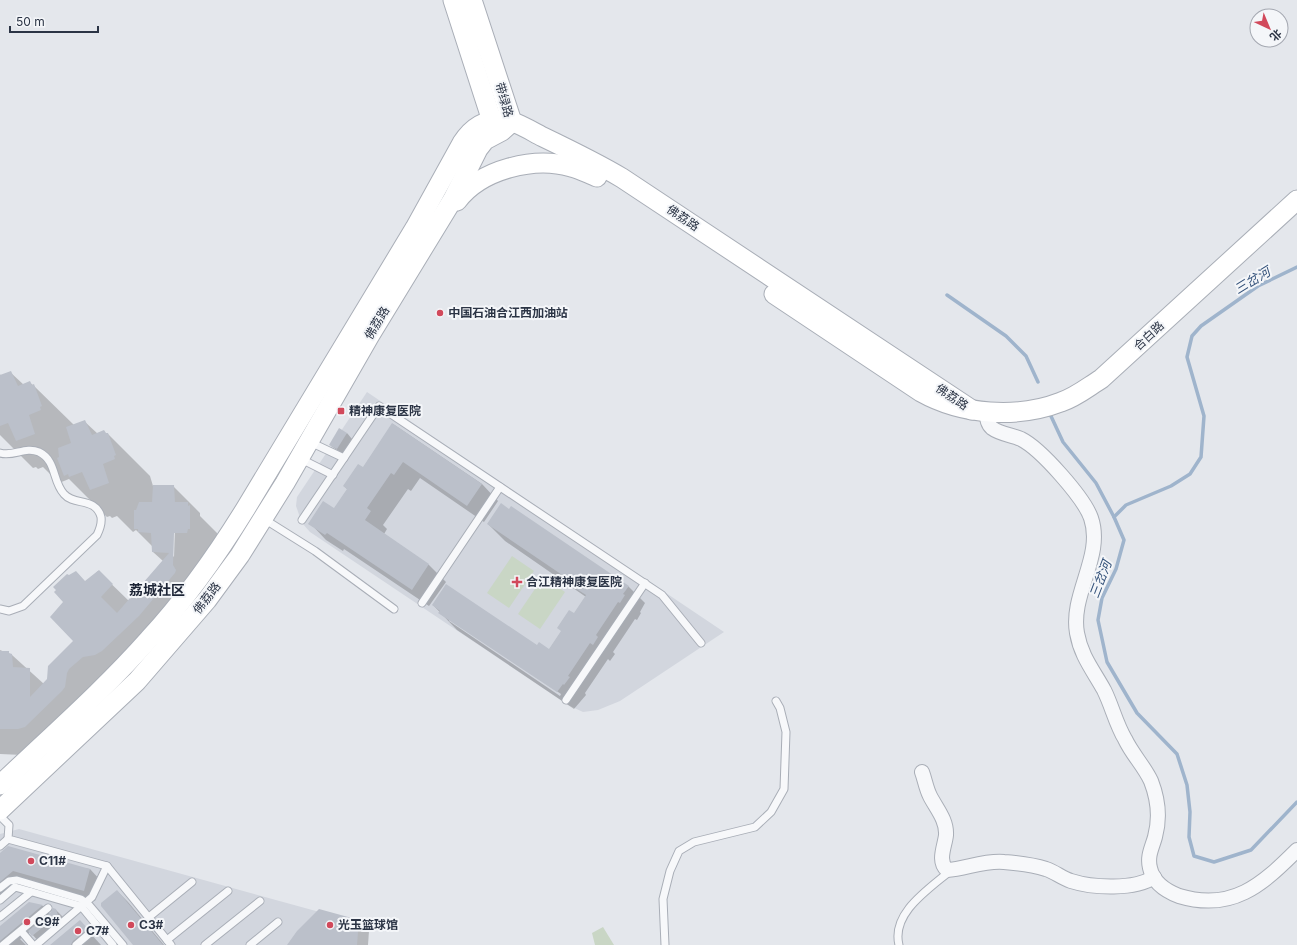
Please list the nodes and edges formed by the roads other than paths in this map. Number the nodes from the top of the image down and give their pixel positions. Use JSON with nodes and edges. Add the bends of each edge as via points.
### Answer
{"nodes":[{"id":1,"x":453,"y":0,"type":"edge"},
{"id":2,"x":472,"y":0,"type":"edge"},
{"id":3,"x":502,"y":125,"type":"junction"},
{"id":4,"x":597,"y":178,"type":"junction"},
{"id":5,"x":1297,"y":200,"type":"edge"},
{"id":6,"x":428,"y":241,"type":"junction"},
{"id":7,"x":979,"y":410,"type":"junction"},
{"id":8,"x":309,"y":441,"type":"junction"},
{"id":9,"x":0,"y":453,"type":"edge"},
{"id":10,"x":299,"y":458,"type":"junction"},
{"id":11,"x":344,"y":458,"type":"junction"},
{"id":12,"x":333,"y":475,"type":"junction"},
{"id":13,"x":500,"y":487,"type":"junction"},
{"id":14,"x":255,"y":514,"type":"junction"},
{"id":15,"x":302,"y":520,"type":"dead end"},
{"id":16,"x":645,"y":583,"type":"junction"},
{"id":17,"x":422,"y":603,"type":"dead end"},
{"id":18,"x":0,"y":609,"type":"edge"},
{"id":19,"x":394,"y":609,"type":"dead end"},
{"id":20,"x":701,"y":643,"type":"dead end"},
{"id":21,"x":566,"y":700,"type":"dead end"},
{"id":22,"x":776,"y":701,"type":"dead end"},
{"id":23,"x":922,"y":772,"type":"dead end"},
{"id":24,"x":0,"y":785,"type":"edge"},
{"id":25,"x":1,"y":810,"type":"edge"},
{"id":26,"x":8,"y":839,"type":"junction"},
{"id":27,"x":0,"y":846,"type":"edge"},
{"id":28,"x":1297,"y":850,"type":"edge"},
{"id":29,"x":107,"y":866,"type":"junction"},
{"id":30,"x":952,"y":870,"type":"junction"},
{"id":31,"x":1154,"y":877,"type":"junction"},
{"id":32,"x":192,"y":882,"type":"dead end"},
{"id":33,"x":0,"y":888,"type":"edge"},
{"id":34,"x":228,"y":891,"type":"dead end"},
{"id":35,"x":31,"y":892,"type":"junction"},
{"id":36,"x":0,"y":900,"type":"edge"},
{"id":37,"x":260,"y":901,"type":"dead end"},
{"id":38,"x":80,"y":906,"type":"junction"},
{"id":39,"x":48,"y":908,"type":"dead end"},
{"id":40,"x":149,"y":917,"type":"junction"},
{"id":41,"x":0,"y":918,"type":"edge"},
{"id":42,"x":278,"y":922,"type":"dead end"},
{"id":43,"x":21,"y":930,"type":"junction"},
{"id":44,"x":89,"y":934,"type":"dead end"},
{"id":45,"x":31,"y":942,"type":"edge"},
{"id":46,"x":169,"y":943,"type":"edge"},
{"id":47,"x":3,"y":945,"type":"edge"},
{"id":48,"x":36,"y":945,"type":"edge"},
{"id":49,"x":76,"y":945,"type":"edge"},
{"id":50,"x":112,"y":945,"type":"edge"},
{"id":51,"x":123,"y":945,"type":"edge"},
{"id":52,"x":205,"y":945,"type":"edge"},
{"id":53,"x":250,"y":945,"type":"edge"},
{"id":54,"x":665,"y":945,"type":"edge"},
{"id":55,"x":899,"y":945,"type":"edge"}],
"edges":[{"from":1,"to":3,"type":"main road","name":"带绿路"},
{"from":2,"to":3,"type":"main road","name":"带绿路"},
{"from":3,"to":4,"type":"main road","name":"佛荔路"},
{"from":3,"to":6,"type":"main road","name":"佛荔路","via":[[478,149]]},
{"from":3,"to":7,"type":"main road","name":"佛荔路","via":[[578,153],[622,178]]},
{"from":3,"to":14,"type":"main road","name":"佛荔路","via":[[477,126],[462,143]]},
{"from":4,"to":6,"type":"main road","via":[[571,166],[555,164],[517,167],[496,173],[476,183],[460,198]]},
{"from":4,"to":7,"type":"main road","name":"佛荔路","via":[[921,392],[951,406]]},
{"from":5,"to":7,"type":"main road","name":"合白路","via":[[1101,379],[1074,396],[1051,405],[1014,412]]},
{"from":6,"to":8,"type":"main road","name":"佛荔路","via":[[370,334]]},
{"from":7,"to":31,"type":"street","via":[[992,428],[1021,439],[1053,466],[1085,504],[1090,516],[1094,527],[1094,545],[1076,616],[1077,632],[1083,654],[1104,690],[1125,740],[1146,772],[1154,790],[1158,813],[1149,856]]},
{"from":8,"to":10,"type":"main road","name":"佛荔路"},
{"from":8,"to":11,"type":"lane"},
{"from":9,"to":18,"type":"lane","via":[[12,454],[29,450],[41,453],[53,466],[60,489],[66,496],[94,506],[101,519],[97,535],[23,606],[9,611]]},
{"from":10,"to":12,"type":"lane"},
{"from":10,"to":14,"type":"main road","name":"佛荔路"},
{"from":11,"to":12,"type":"lane"},
{"from":11,"to":13,"type":"lane","via":[[379,406]]},
{"from":12,"to":15,"type":"lane"},
{"from":13,"to":16,"type":"lane"},
{"from":13,"to":17,"type":"lane"},
{"from":14,"to":19,"type":"lane","via":[[315,551]]},
{"from":14,"to":24,"type":"main road","name":"佛荔路","via":[[224,544],[192,589],[150,639]]},
{"from":14,"to":25,"type":"main road","name":"佛荔路","via":[[240,555],[212,594],[164,651],[137,681]]},
{"from":16,"to":20,"type":"lane","via":[[662,595]]},
{"from":16,"to":21,"type":"lane"},
{"from":22,"to":54,"type":"lane","via":[[786,732],[784,789],[771,812],[755,827],[694,842],[679,851],[670,871],[663,899]]},
{"from":23,"to":30,"type":"street","via":[[946,833],[942,854],[943,866],[947,870]]},
{"from":25,"to":26,"type":"lane","via":[[9,826]]},
{"from":26,"to":27,"type":"lane"},
{"from":26,"to":29,"type":"lane"},
{"from":28,"to":31,"type":"street","via":[[1267,879],[1233,898],[1216,901],[1193,900],[1163,888]]},
{"from":29,"to":38,"type":"lane","via":[[92,897]]},
{"from":29,"to":40,"type":"lane"},
{"from":30,"to":31,"type":"street","via":[[1001,862],[1046,869],[1080,884],[1130,886]]},
{"from":30,"to":55,"type":"lane","via":[[908,909],[899,926]]},
{"from":32,"to":40,"type":"lane"},
{"from":33,"to":51,"type":"lane","via":[[9,881],[17,880],[81,899],[90,905]]},
{"from":34,"to":46,"type":"lane"},
{"from":35,"to":36,"type":"lane","via":[[15,887]]},
{"from":35,"to":38,"type":"lane"},
{"from":35,"to":41,"type":"lane"},
{"from":37,"to":52,"type":"lane"},
{"from":38,"to":48,"type":"lane"},
{"from":38,"to":50,"type":"lane"},
{"from":39,"to":43,"type":"lane"},
{"from":40,"to":46,"type":"lane"},
{"from":42,"to":53,"type":"lane"},
{"from":43,"to":45,"type":"lane"},
{"from":43,"to":47,"type":"lane"},
{"from":44,"to":49,"type":"lane"}]}
